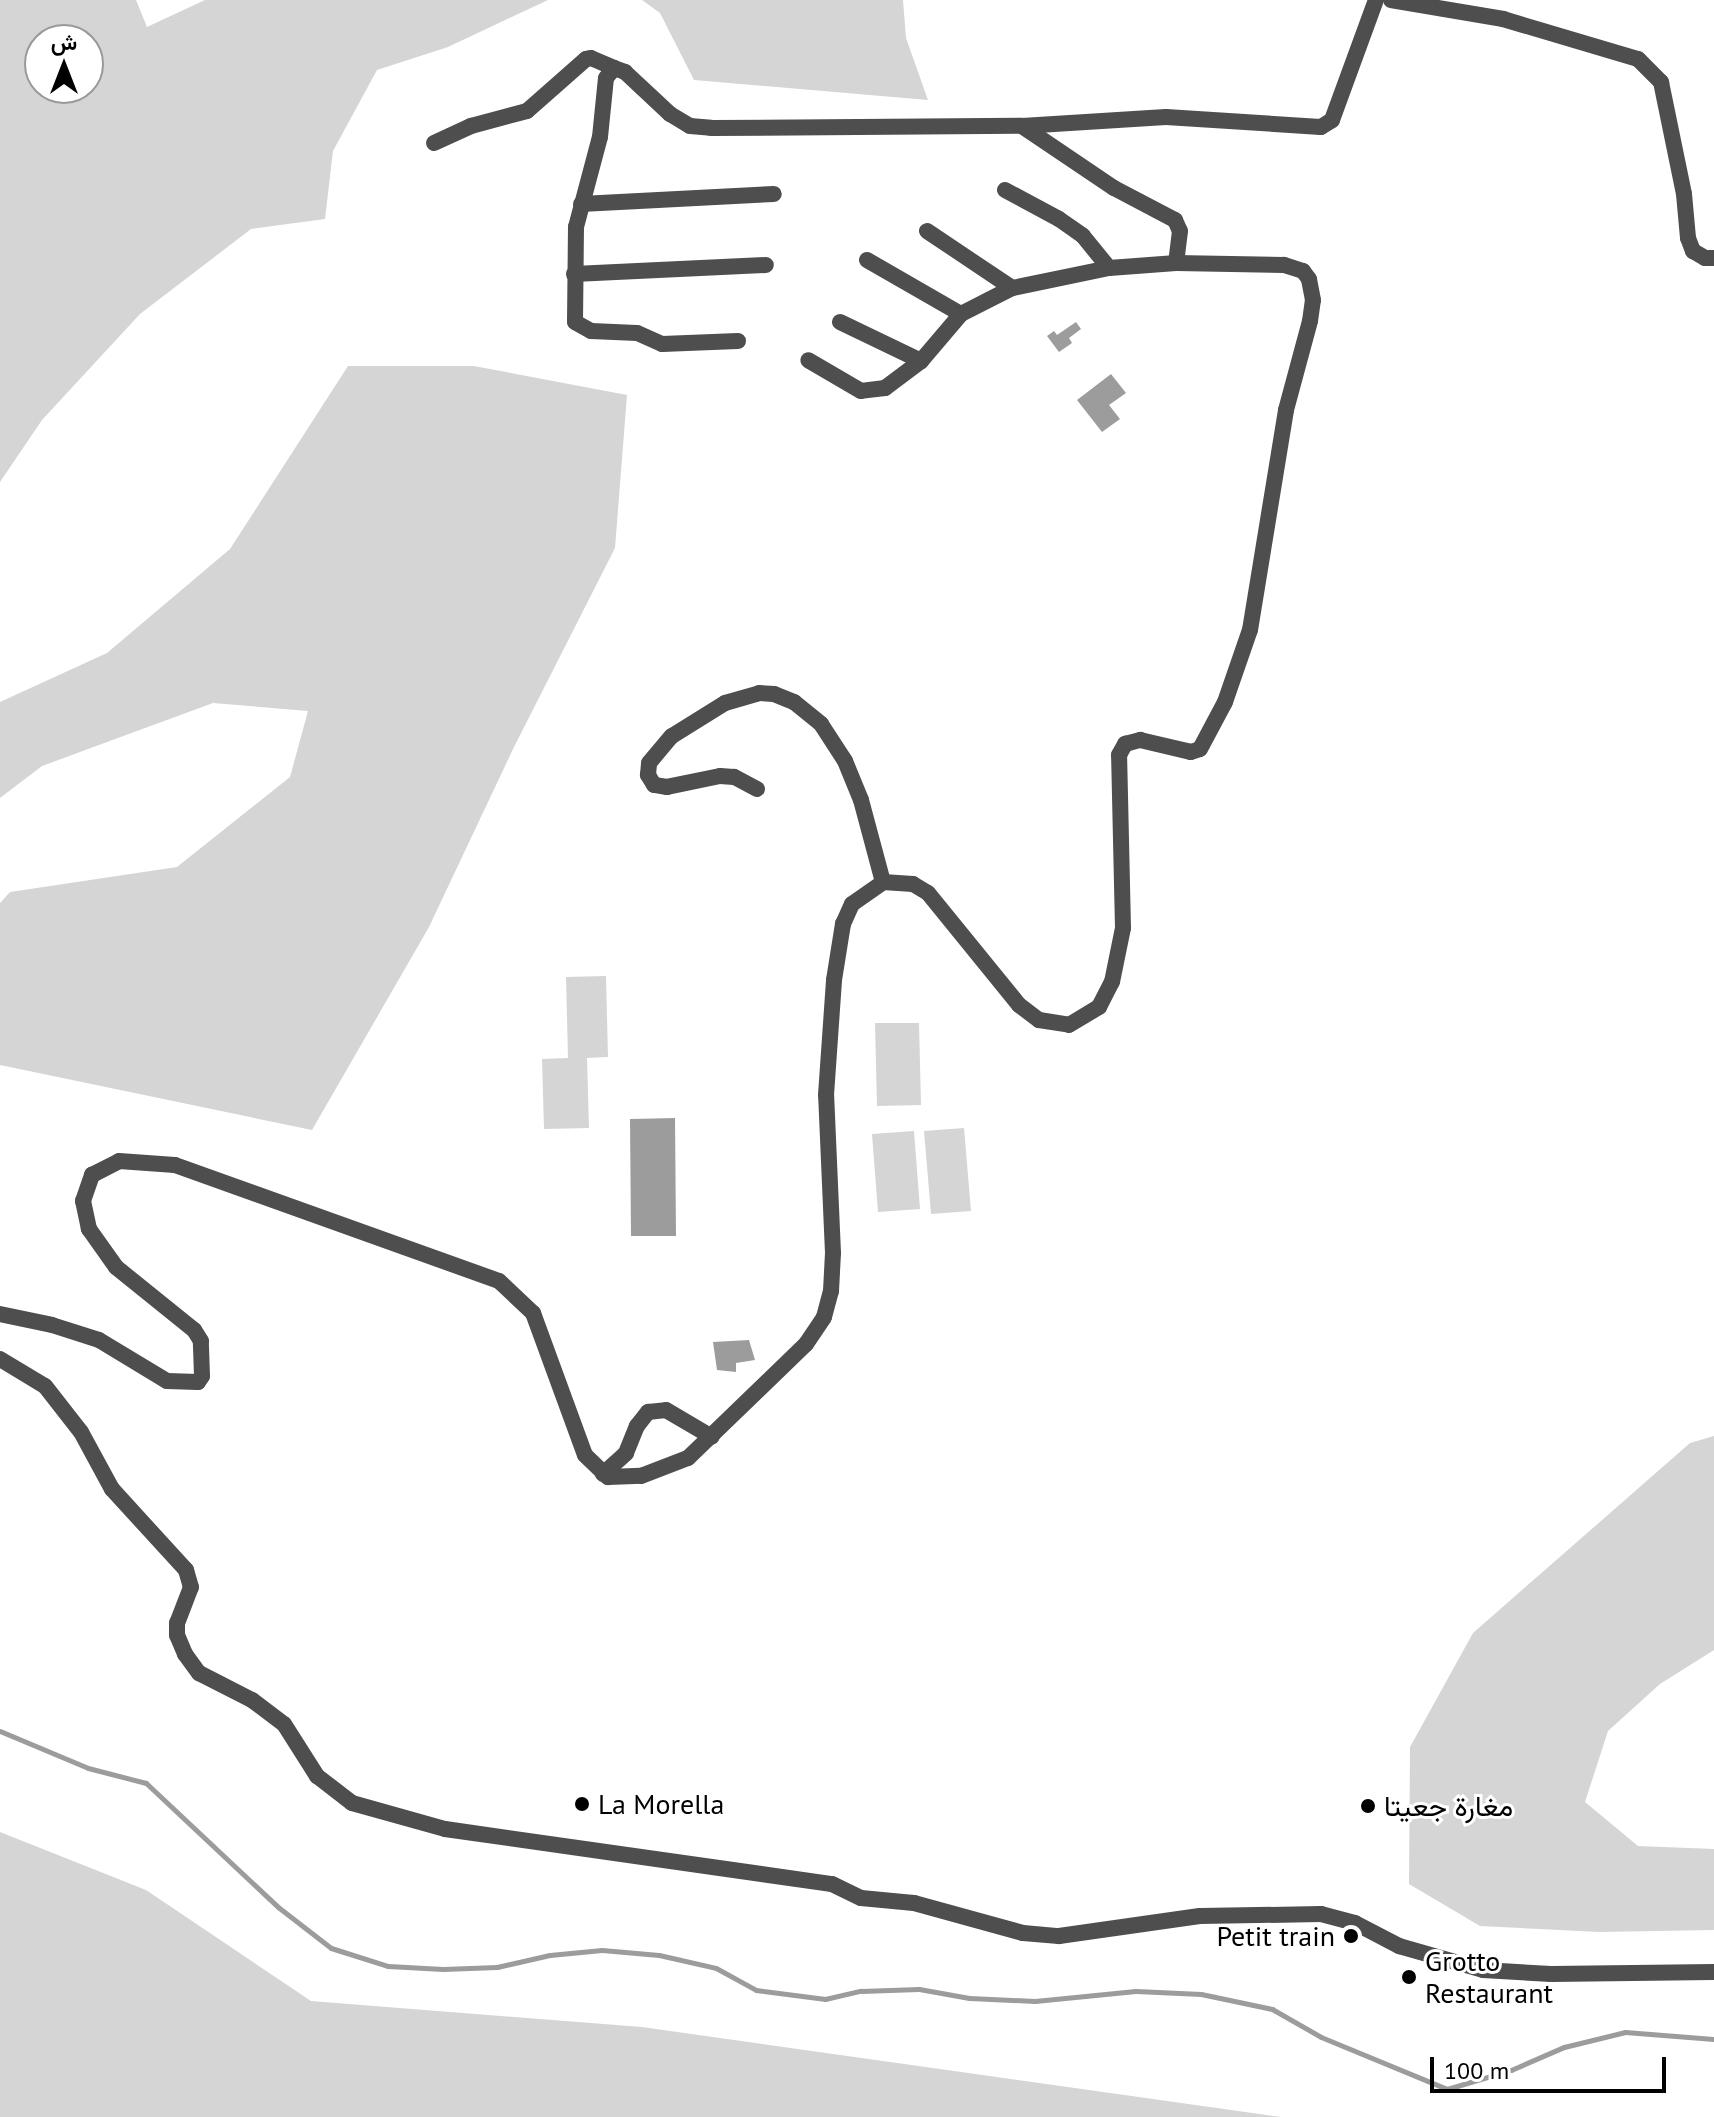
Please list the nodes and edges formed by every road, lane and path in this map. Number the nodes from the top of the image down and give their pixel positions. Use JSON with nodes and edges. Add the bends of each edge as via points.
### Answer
{"nodes":[{"id":1,"x":1376,"y":0,"type":"edge"},
{"id":2,"x":1391,"y":0,"type":"edge"},
{"id":3,"x":614,"y":68,"type":"junction"},
{"id":4,"x":1022,"y":126,"type":"junction"},
{"id":5,"x":434,"y":143,"type":"dead end"},
{"id":6,"x":1005,"y":190,"type":"dead end"},
{"id":7,"x":774,"y":194,"type":"dead end"},
{"id":8,"x":581,"y":204,"type":"junction"},
{"id":9,"x":927,"y":231,"type":"dead end"},
{"id":10,"x":1714,"y":258,"type":"edge"},
{"id":11,"x":867,"y":260,"type":"dead end"},
{"id":12,"x":1176,"y":263,"type":"junction"},
{"id":13,"x":766,"y":265,"type":"dead end"},
{"id":14,"x":1109,"y":268,"type":"junction"},
{"id":15,"x":574,"y":274,"type":"junction"},
{"id":16,"x":1012,"y":288,"type":"junction"},
{"id":17,"x":961,"y":314,"type":"junction"},
{"id":18,"x":840,"y":322,"type":"dead end"},
{"id":19,"x":738,"y":341,"type":"dead end"},
{"id":20,"x":808,"y":360,"type":"dead end"},
{"id":21,"x":921,"y":361,"type":"junction"},
{"id":22,"x":757,"y":789,"type":"dead end"},
{"id":23,"x":883,"y":882,"type":"junction"},
{"id":24,"x":0,"y":1314,"type":"edge"},
{"id":25,"x":0,"y":1359,"type":"edge"},
{"id":26,"x":712,"y":1437,"type":"junction"},
{"id":27,"x":603,"y":1474,"type":"junction"},
{"id":28,"x":1714,"y":1972,"type":"edge"}],
"edges":[{"from":1,"to":4,"type":"street","via":[[1332,120],[1321,127],[1166,117]]},
{"from":2,"to":10,"type":"street","via":[[1503,19],[1638,59],[1661,82],[1688,238],[1693,251]]},
{"from":3,"to":4,"type":"street","via":[[690,126]]},
{"from":3,"to":5,"type":"street","via":[[586,59],[527,111],[471,126]]},
{"from":3,"to":8,"type":"street","via":[[606,78],[600,137]]},
{"from":4,"to":12,"type":"street","via":[[1114,188],[1175,220],[1180,231]]},
{"from":6,"to":14,"type":"street","via":[[1083,236]]},
{"from":7,"to":8,"type":"street"},
{"from":8,"to":15,"type":"street"},
{"from":9,"to":16,"type":"street"},
{"from":11,"to":17,"type":"street"},
{"from":12,"to":14,"type":"street"},
{"from":12,"to":23,"type":"street","via":[[1296,268],[1309,279],[1312,310],[1283,425],[1250,630],[1225,702],[1200,749],[1191,752],[1140,740],[1125,744],[1119,755],[1123,928],[1106,999],[1079,1022],[1039,1020],[1019,1005],[928,893],[897,880]]},
{"from":13,"to":15,"type":"street"},
{"from":14,"to":16,"type":"street"},
{"from":15,"to":19,"type":"street","via":[[573,314],[582,328],[637,333],[662,344]]},
{"from":16,"to":17,"type":"street"},
{"from":17,"to":21,"type":"street"},
{"from":18,"to":21,"type":"street"},
{"from":20,"to":21,"type":"street","via":[[861,391],[872,392],[896,383]]},
{"from":22,"to":23,"type":"street","via":[[720,776],[654,785],[649,763],[672,736],[725,703],[759,693],[794,702],[821,724],[845,761]]},
{"from":23,"to":26,"type":"street","via":[[852,904],[843,924],[834,980],[826,1095],[833,1253],[824,1317],[806,1344]]},
{"from":24,"to":27,"type":"street","via":[[99,1340],[167,1381],[198,1382],[201,1341],[116,1267],[89,1229],[83,1201],[92,1175],[119,1161],[175,1165],[499,1281],[533,1313],[585,1455]]},
{"from":25,"to":28,"type":"street","via":[[45,1386],[81,1432],[112,1489],[186,1570],[191,1587],[177,1635],[199,1673],[252,1700],[284,1724],[317,1776],[336,1794],[372,1810],[445,1829],[832,1884],[861,1898],[914,1903],[1023,1933],[1059,1936],[1200,1916],[1321,1914],[1355,1923],[1399,1946],[1483,1970]]},
{"from":26,"to":27,"type":"street","via":[[688,1458],[658,1471],[622,1478]]},
{"from":26,"to":27,"type":"street","via":[[666,1410],[648,1412],[626,1453]]}]}
